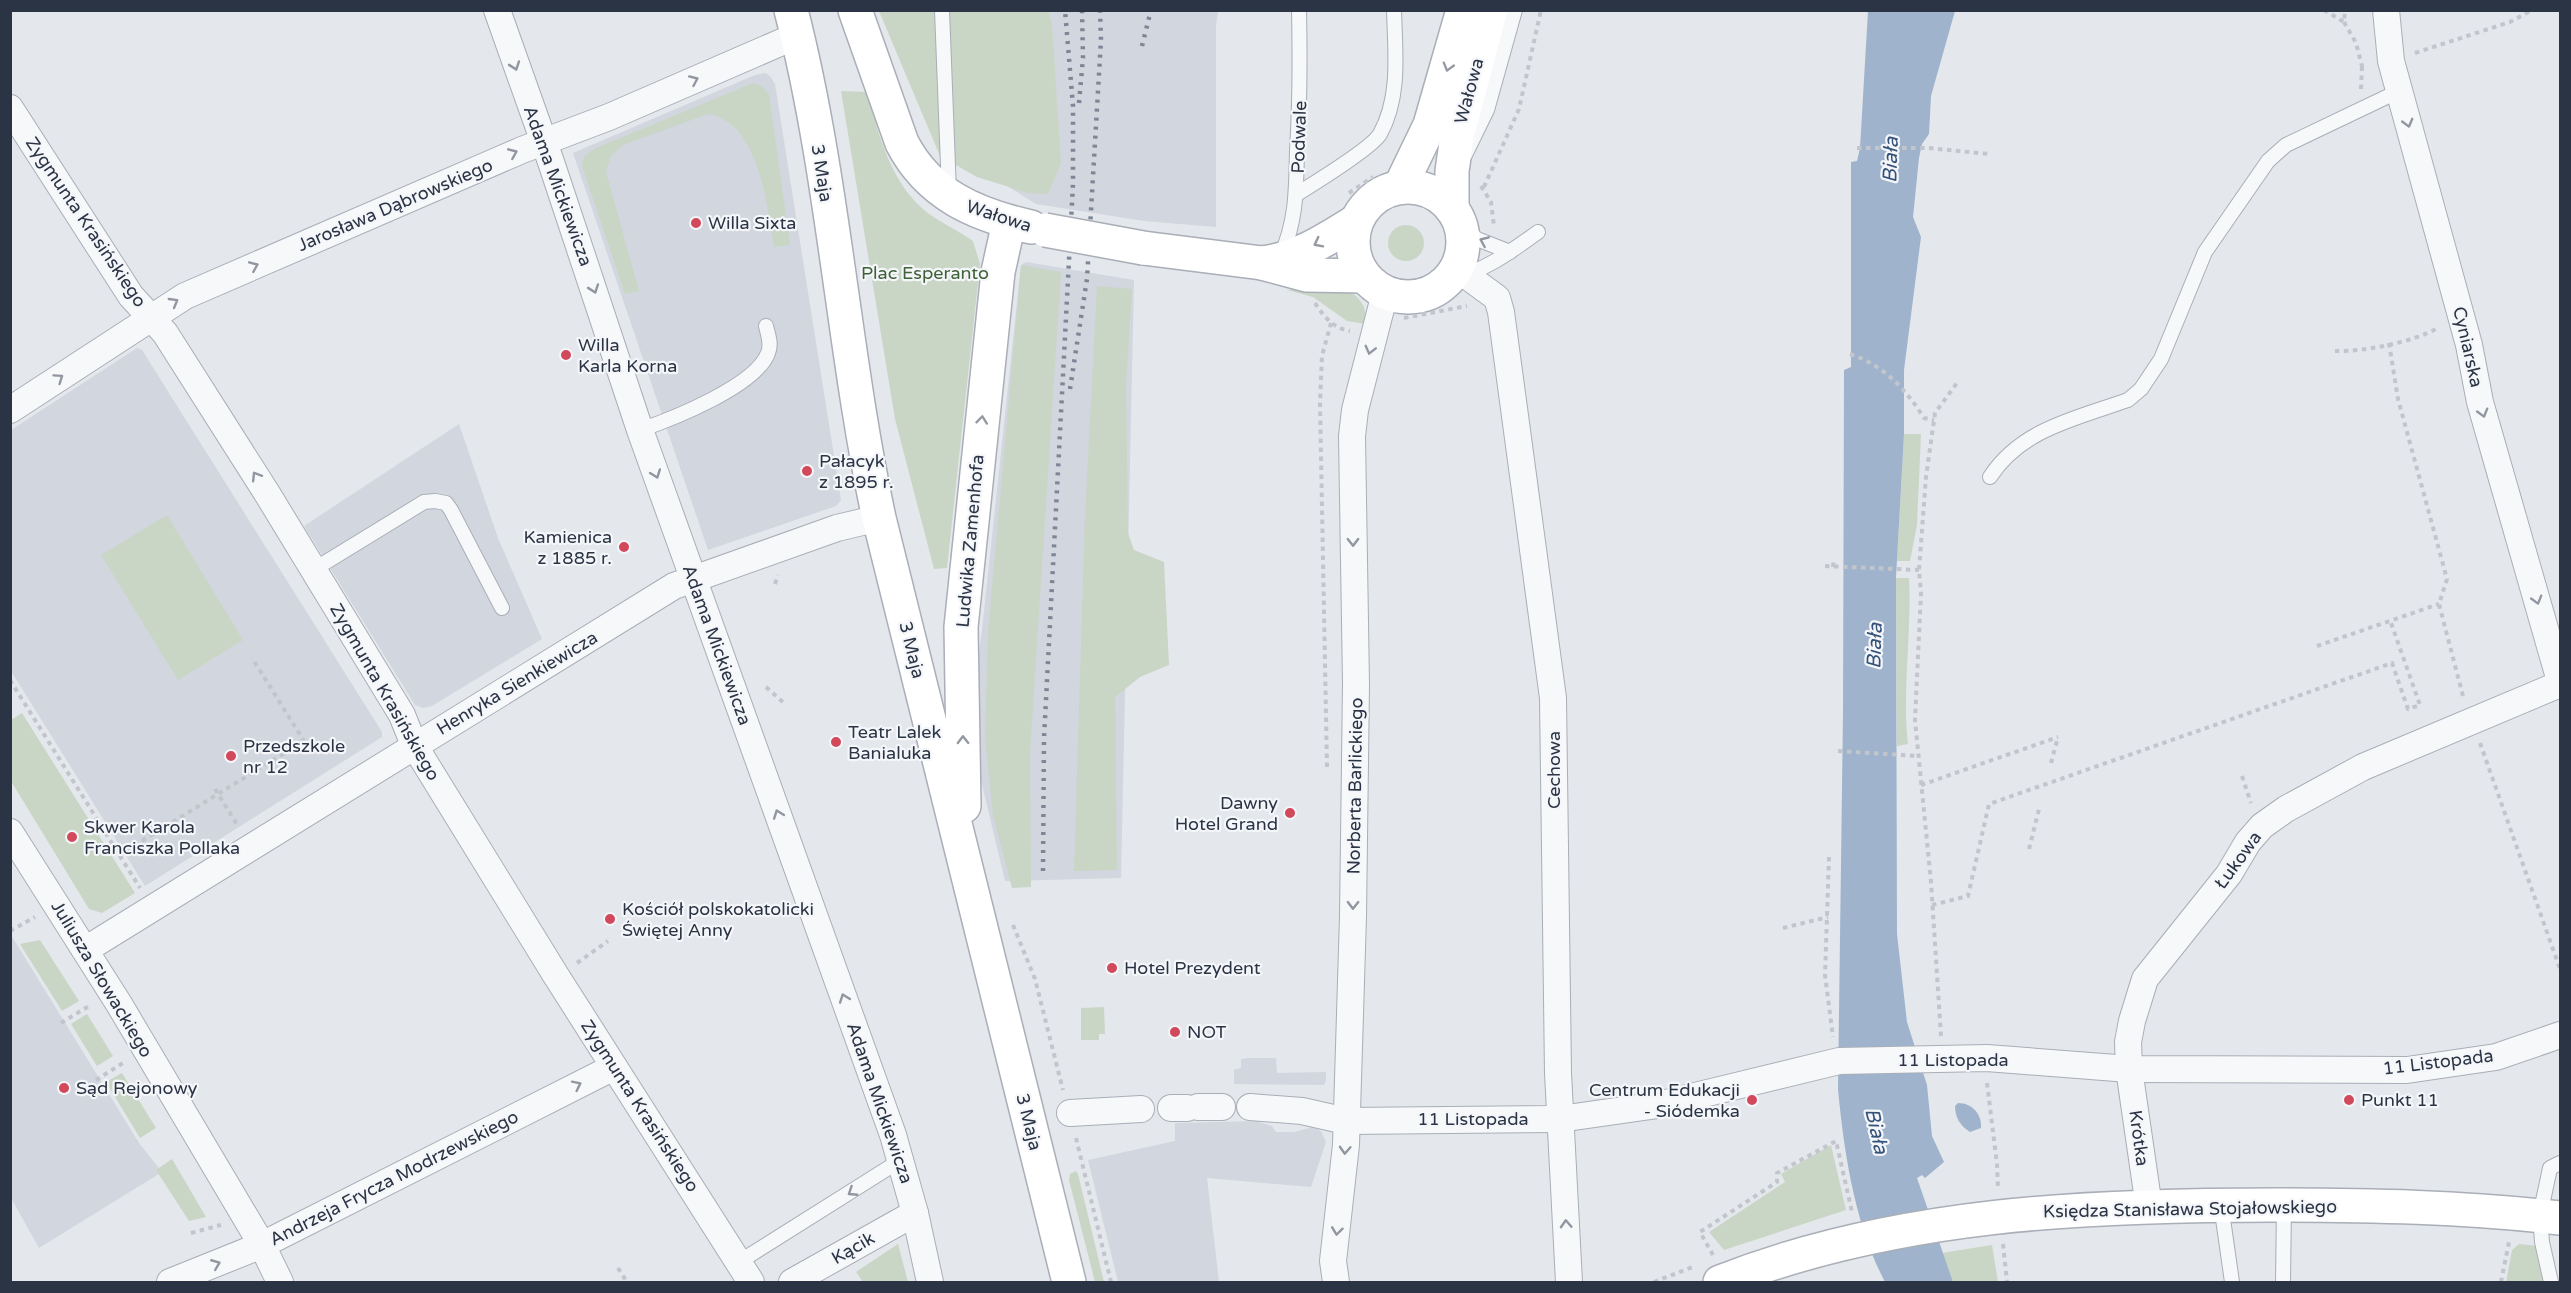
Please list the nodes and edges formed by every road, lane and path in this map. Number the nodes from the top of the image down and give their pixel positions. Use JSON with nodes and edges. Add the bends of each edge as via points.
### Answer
{"nodes":[{"id":1,"x":496,"y":10,"type":"edge"},
{"id":2,"x":855,"y":10,"type":"edge"},
{"id":3,"x":942,"y":10,"type":"edge"},
{"id":4,"x":1299,"y":10,"type":"edge"},
{"id":5,"x":1394,"y":10,"type":"edge"},
{"id":6,"x":1463,"y":10,"type":"edge"},
{"id":7,"x":1491,"y":10,"type":"edge"},
{"id":8,"x":1515,"y":10,"type":"edge"},
{"id":9,"x":1540,"y":10,"type":"edge"},
{"id":10,"x":2324,"y":10,"type":"edge"},
{"id":11,"x":2345,"y":10,"type":"edge"},
{"id":12,"x":2386,"y":10,"type":"edge"},
{"id":13,"x":2532,"y":10,"type":"edge"},
{"id":14,"x":2344,"y":22,"type":"junction"},
{"id":15,"x":795,"y":23,"type":"edge"},
{"id":16,"x":2391,"y":61,"type":"junction"},
{"id":17,"x":2362,"y":66,"type":"junction"},
{"id":18,"x":2399,"y":91,"type":"junction"},
{"id":19,"x":2367,"y":105,"type":"junction"},
{"id":20,"x":10,"y":108,"type":"edge"},
{"id":21,"x":543,"y":141,"type":"junction"},
{"id":22,"x":1858,"y":148,"type":"dead end"},
{"id":23,"x":1989,"y":154,"type":"dead end"},
{"id":24,"x":1452,"y":171,"type":"junction"},
{"id":25,"x":1400,"y":187,"type":"junction"},
{"id":26,"x":1484,"y":187,"type":"dead end"},
{"id":27,"x":1297,"y":194,"type":"junction"},
{"id":28,"x":949,"y":197,"type":"junction"},
{"id":29,"x":1457,"y":218,"type":"junction"},
{"id":30,"x":1356,"y":221,"type":"junction"},
{"id":31,"x":1009,"y":222,"type":"junction"},
{"id":32,"x":1538,"y":232,"type":"dead end"},
{"id":33,"x":1510,"y":252,"type":"junction"},
{"id":34,"x":1270,"y":262,"type":"junction"},
{"id":35,"x":1458,"y":278,"type":"junction"},
{"id":36,"x":1374,"y":285,"type":"junction"},
{"id":37,"x":149,"y":317,"type":"junction"},
{"id":38,"x":1331,"y":323,"type":"dead end"},
{"id":39,"x":2444,"y":323,"type":"dead end"},
{"id":40,"x":766,"y":326,"type":"dead end"},
{"id":41,"x":2389,"y":343,"type":"junction"},
{"id":42,"x":2335,"y":351,"type":"dead end"},
{"id":43,"x":1850,"y":354,"type":"dead end"},
{"id":44,"x":1957,"y":383,"type":"dead end"},
{"id":45,"x":10,"y":410,"type":"edge"},
{"id":46,"x":1934,"y":420,"type":"junction"},
{"id":47,"x":640,"y":430,"type":"junction"},
{"id":48,"x":1990,"y":477,"type":"dead end"},
{"id":49,"x":879,"y":519,"type":"junction"},
{"id":50,"x":1834,"y":558,"type":"dead end"},
{"id":51,"x":1825,"y":566,"type":"dead end"},
{"id":52,"x":1833,"y":567,"type":"junction"},
{"id":53,"x":313,"y":570,"type":"junction"},
{"id":54,"x":1919,"y":570,"type":"junction"},
{"id":55,"x":693,"y":578,"type":"junction"},
{"id":56,"x":2439,"y":603,"type":"junction"},
{"id":57,"x":502,"y":608,"type":"dead end"},
{"id":58,"x":2390,"y":620,"type":"junction"},
{"id":59,"x":2317,"y":646,"type":"dead end"},
{"id":60,"x":252,"y":658,"type":"dead end"},
{"id":61,"x":10,"y":680,"type":"edge"},
{"id":62,"x":2560,"y":683,"type":"edge"},
{"id":63,"x":766,"y":687,"type":"dead end"},
{"id":64,"x":783,"y":702,"type":"dead end"},
{"id":65,"x":2472,"y":721,"type":"junction"},
{"id":66,"x":414,"y":746,"type":"junction"},
{"id":67,"x":1838,"y":751,"type":"dead end"},
{"id":68,"x":1918,"y":756,"type":"junction"},
{"id":69,"x":2051,"y":763,"type":"dead end"},
{"id":70,"x":1327,"y":774,"type":"dead end"},
{"id":71,"x":2242,"y":776,"type":"dead end"},
{"id":72,"x":1921,"y":784,"type":"junction"},
{"id":73,"x":215,"y":789,"type":"dead end"},
{"id":74,"x":218,"y":794,"type":"junction"},
{"id":75,"x":2250,"y":802,"type":"dead end"},
{"id":76,"x":2039,"y":809,"type":"dead end"},
{"id":77,"x":10,"y":832,"type":"edge"},
{"id":78,"x":241,"y":832,"type":"dead end"},
{"id":79,"x":2029,"y":849,"type":"dead end"},
{"id":80,"x":119,"y":855,"type":"junction"},
{"id":81,"x":1829,"y":857,"type":"dead end"},
{"id":82,"x":965,"y":862,"type":"junction"},
{"id":83,"x":143,"y":894,"type":"dead end"},
{"id":84,"x":1932,"y":905,"type":"junction"},
{"id":85,"x":35,"y":917,"type":"dead end"},
{"id":86,"x":1828,"y":917,"type":"junction"},
{"id":87,"x":1012,"y":922,"type":"dead end"},
{"id":88,"x":1783,"y":928,"type":"dead end"},
{"id":89,"x":10,"y":931,"type":"edge"},
{"id":90,"x":608,"y":940,"type":"dead end"},
{"id":91,"x":85,"y":950,"type":"junction"},
{"id":92,"x":573,"y":964,"type":"dead end"},
{"id":93,"x":2560,"y":969,"type":"edge"},
{"id":94,"x":89,"y":1006,"type":"dead end"},
{"id":95,"x":61,"y":1023,"type":"dead end"},
{"id":96,"x":2560,"y":1035,"type":"edge"},
{"id":97,"x":1836,"y":1049,"type":"junction"},
{"id":98,"x":1936,"y":1051,"type":"junction"},
{"id":99,"x":1987,"y":1058,"type":"junction"},
{"id":100,"x":123,"y":1063,"type":"dead end"},
{"id":101,"x":614,"y":1067,"type":"junction"},
{"id":102,"x":2129,"y":1069,"type":"junction"},
{"id":103,"x":96,"y":1080,"type":"dead end"},
{"id":104,"x":1070,"y":1113,"type":"junction"},
{"id":105,"x":1560,"y":1119,"type":"junction"},
{"id":106,"x":1346,"y":1120,"type":"junction"},
{"id":107,"x":901,"y":1160,"type":"junction"},
{"id":108,"x":2560,"y":1164,"type":"edge"},
{"id":109,"x":1998,"y":1182,"type":"dead end"},
{"id":110,"x":2221,"y":1205,"type":"junction"},
{"id":111,"x":2284,"y":1205,"type":"junction"},
{"id":112,"x":2149,"y":1207,"type":"junction"},
{"id":113,"x":915,"y":1212,"type":"junction"},
{"id":114,"x":2550,"y":1217,"type":"edge"},
{"id":115,"x":221,"y":1225,"type":"dead end"},
{"id":116,"x":1858,"y":1227,"type":"junction"},
{"id":117,"x":191,"y":1233,"type":"dead end"},
{"id":118,"x":2002,"y":1239,"type":"dead end"},
{"id":119,"x":2510,"y":1239,"type":"dead end"},
{"id":120,"x":262,"y":1245,"type":"junction"},
{"id":121,"x":618,"y":1268,"type":"dead end"},
{"id":122,"x":1717,"y":1271,"type":"edge"},
{"id":123,"x":745,"y":1272,"type":"edge"},
{"id":124,"x":170,"y":1282,"type":"edge"},
{"id":125,"x":280,"y":1282,"type":"edge"},
{"id":126,"x":627,"y":1282,"type":"edge"},
{"id":127,"x":792,"y":1282,"type":"edge"},
{"id":128,"x":930,"y":1282,"type":"edge"},
{"id":129,"x":1069,"y":1282,"type":"edge"},
{"id":130,"x":1111,"y":1282,"type":"edge"},
{"id":131,"x":1336,"y":1282,"type":"edge"},
{"id":132,"x":1569,"y":1282,"type":"edge"},
{"id":133,"x":2007,"y":1282,"type":"edge"},
{"id":134,"x":2232,"y":1282,"type":"edge"},
{"id":135,"x":2283,"y":1282,"type":"edge"},
{"id":136,"x":2501,"y":1282,"type":"edge"},
{"id":137,"x":2551,"y":1282,"type":"edge"}],
"edges":[{"from":1,"to":21,"type":"street","name":"Adama Mickiewicza","one_way":true},
{"from":2,"to":28,"type":"street","name":"Wałowa","via":[[902,143],[925,178]]},
{"from":3,"to":28,"type":"lane"},
{"from":4,"to":27,"type":"lane","name":"Podwale"},
{"from":5,"to":27,"type":"lane","via":[[1396,87],[1379,135]]},
{"from":6,"to":25,"type":"street","name":"Wałowa","one_way":true,"via":[[1430,125]]},
{"from":7,"to":24,"type":"street","name":"Wałowa","via":[[1457,136]]},
{"from":8,"to":24,"type":"lane","via":[[1487,110],[1469,149]]},
{"from":9,"to":26,"type":"path","via":[[1519,109]]},
{"from":10,"to":14,"type":"path"},
{"from":11,"to":14,"type":"path"},
{"from":12,"to":16,"type":"street","name":"Cyniarska"},
{"from":13,"to":16,"type":"path","via":[[2510,22]]},
{"from":14,"to":17,"type":"path"},
{"from":21,"to":15,"type":"street","name":"Jarosława Dąbrowskiego","one_way":true,"via":[[609,117]]},
{"from":15,"to":49,"type":"street","name":"3 Maja"},
{"from":16,"to":17,"type":"path"},
{"from":16,"to":18,"type":"street","name":"Cyniarska"},
{"from":17,"to":19,"type":"path","via":[[2360,90]]},
{"from":18,"to":19,"type":"lane"},
{"from":18,"to":62,"type":"street","name":"Cyniarska","one_way":true,"via":[[2469,345],[2480,402]]},
{"from":19,"to":48,"type":"lane","via":[[2286,145],[2268,161],[2205,252],[2161,358],[2141,389],[2128,400],[2021,442]]},
{"from":20,"to":37,"type":"street","name":"Zygmunta Krasińskiego","via":[[131,296]]},
{"from":37,"to":21,"type":"street","name":"Jarosława Dąbrowskiego","one_way":true,"via":[[185,296]]},
{"from":21,"to":47,"type":"street","name":"Adama Mickiewicza","one_way":true},
{"from":22,"to":23,"type":"path","via":[[1929,148]]},
{"from":24,"to":29,"type":"street","name":"Wałowa"},
{"from":25,"to":29,"type":"street","via":[[1420,188],[1438,196]]},
{"from":25,"to":30,"type":"street","via":[[1367,205]]},
{"from":27,"to":34,"type":"lane","name":"Podwale","via":[[1292,225]]},
{"from":28,"to":31,"type":"street","name":"Wałowa","via":[[977,213]]},
{"from":33,"to":29,"type":"lane","one_way":true,"via":[[1477,239]]},
{"from":29,"to":35,"type":"street","via":[[1463,245]]},
{"from":30,"to":34,"type":"street","one_way":true,"via":[[1319,243]]},
{"from":30,"to":36,"type":"street","via":[[1352,240],[1355,259]]},
{"from":31,"to":34,"type":"street","name":"Wałowa","bridge":true,"via":[[1143,248]]},
{"from":82,"to":31,"type":"street","name":"Ludwika Zamenhofa","one_way":true,"via":[[962,627],[998,272]]},
{"from":32,"to":33,"type":"lane"},
{"from":33,"to":35,"type":"lane"},
{"from":34,"to":36,"type":"street","name":"Wałowa","via":[[1308,275]]},
{"from":35,"to":36,"type":"street","via":[[1419,297],[1401,297]]},
{"from":35,"to":105,"type":"street","name":"Cechowa","via":[[1497,298],[1553,698]]},
{"from":36,"to":106,"type":"street","name":"Norberta Barlickiego","one_way":true,"via":[[1352,436],[1356,705]]},
{"from":45,"to":37,"type":"street","name":"Jarosława Dąbrowskiego","one_way":true},
{"from":53,"to":37,"type":"street","name":"Zygmunta Krasińskiego","one_way":true,"via":[[170,341]]},
{"from":38,"to":70,"type":"path","via":[[1322,356],[1320,403]]},
{"from":39,"to":41,"type":"path","via":[[2431,332]]},
{"from":40,"to":47,"type":"lane","via":[[769,352],[752,375],[713,399]]},
{"from":41,"to":42,"type":"path"},
{"from":41,"to":56,"type":"path","via":[[2398,399],[2447,579]]},
{"from":43,"to":46,"type":"path","via":[[1883,369],[1924,418]]},
{"from":44,"to":46,"type":"path"},
{"from":46,"to":54,"type":"path"},
{"from":47,"to":55,"type":"street","name":"Adama Mickiewicza","one_way":true},
{"from":49,"to":55,"type":"street","name":"Henryka Sienkiewicza","via":[[837,528]]},
{"from":49,"to":82,"type":"street","name":"3 Maja"},
{"from":50,"to":52,"type":"path"},
{"from":51,"to":52,"type":"path"},
{"from":52,"to":54,"type":"path"},
{"from":53,"to":57,"type":"lane","via":[[424,502],[446,503]]},
{"from":53,"to":66,"type":"street","name":"Zygmunta Krasińskiego","via":[[402,715]]},
{"from":54,"to":68,"type":"path","via":[[1915,720]]},
{"from":55,"to":66,"type":"street","name":"Henryka Sienkiewicza"},
{"from":107,"to":55,"type":"street","name":"Adama Mickiewicza","one_way":true},
{"from":56,"to":58,"type":"path"},
{"from":56,"to":65,"type":"path"},
{"from":58,"to":59,"type":"path"},
{"from":58,"to":84,"type":"path","via":[[2420,705],[2408,709],[2392,663],[1989,804],[1968,896]]},
{"from":60,"to":74,"type":"path","via":[[304,741]]},
{"from":61,"to":80,"type":"path"},
{"from":62,"to":65,"type":"street","name":"Łukowa"},
{"from":63,"to":64,"type":"path"},
{"from":65,"to":93,"type":"path"},
{"from":65,"to":102,"type":"street","name":"Łukowa","via":[[2363,766],[2262,826],[2145,979],[2128,1042]]},
{"from":66,"to":91,"type":"street","name":"Henryka Sienkiewicza"},
{"from":66,"to":101,"type":"street","name":"Zygmunta Krasińskiego"},
{"from":67,"to":68,"type":"path"},
{"from":68,"to":72,"type":"path"},
{"from":69,"to":72,"type":"path","via":[[2058,736]]},
{"from":71,"to":75,"type":"path"},
{"from":72,"to":84,"type":"path"},
{"from":73,"to":74,"type":"path"},
{"from":74,"to":78,"type":"path"},
{"from":74,"to":80,"type":"path"},
{"from":76,"to":79,"type":"path"},
{"from":77,"to":91,"type":"street","name":"Juliusza Słowackiego"},
{"from":80,"to":83,"type":"path"},
{"from":81,"to":86,"type":"path"},
{"from":82,"to":129,"type":"street","name":"3 Maja"},
{"from":84,"to":98,"type":"path"},
{"from":85,"to":89,"type":"path"},
{"from":86,"to":88,"type":"path"},
{"from":86,"to":97,"type":"path","via":[[1825,975]]},
{"from":87,"to":104,"type":"path","via":[[1035,979]]},
{"from":90,"to":92,"type":"path"},
{"from":91,"to":120,"type":"street","name":"Juliusza Słowackiego"},
{"from":94,"to":95,"type":"path"},
{"from":96,"to":102,"type":"street","name":"11 Listopada","via":[[2496,1057],[2407,1070]]},
{"from":97,"to":98,"type":"street","name":"11 Listopada"},
{"from":97,"to":105,"type":"street","name":"11 Listopada","via":[[1658,1105]]},
{"from":98,"to":99,"type":"street","name":"11 Listopada"},
{"from":99,"to":102,"type":"street","name":"11 Listopada"},
{"from":99,"to":109,"type":"path"},
{"from":100,"to":103,"type":"path"},
{"from":120,"to":101,"type":"street","name":"Andrzeja Frycza Modrzewskiego","one_way":true},
{"from":101,"to":123,"type":"street","name":"Zygmunta Krasińskiego"},
{"from":102,"to":112,"type":"street","name":"Krótka"},
{"from":104,"to":106,"type":"street","name":"11 Listopada","via":[[1195,1108],[1302,1111]]},
{"from":104,"to":130,"type":"path"},
{"from":105,"to":106,"type":"street","name":"11 Listopada"},
{"from":132,"to":105,"type":"street","name":"Cechowa","one_way":true},
{"from":106,"to":131,"type":"street","name":"Norberta Barlickiego","one_way":true,"via":[[1344,1180],[1334,1261]]},
{"from":107,"to":113,"type":"street","name":"Adama Mickiewicza"},
{"from":107,"to":123,"type":"lane","one_way":true},
{"from":108,"to":114,"type":"lane","via":[[2550,1168]]},
{"from":110,"to":111,"type":"street","name":"Księdza Stanisława Stojałowskiego"},
{"from":110,"to":112,"type":"street","name":"Księdza Stanisława Stojałowskiego"},
{"from":110,"to":134,"type":"lane"},
{"from":111,"to":114,"type":"street","name":"Księdza Stanisława Stojałowskiego","via":[[2487,1209]]},
{"from":111,"to":135,"type":"lane"},
{"from":112,"to":116,"type":"street","name":"Księdza Stanisława Stojałowskiego"},
{"from":113,"to":127,"type":"street","name":"Kącik"},
{"from":113,"to":128,"type":"street","name":"Adama Mickiewicza"},
{"from":114,"to":137,"type":"lane","via":[[2542,1242]]},
{"from":115,"to":117,"type":"path"},
{"from":116,"to":122,"type":"street","name":"Księdza Stanisława Stojałowskiego","via":[[1790,1257]]},
{"from":116,"to":122,"type":"path","via":[[1836,1141],[1777,1173],[1777,1182],[1700,1232]]},
{"from":118,"to":133,"type":"path"},
{"from":119,"to":136,"type":"path"},
{"from":124,"to":120,"type":"street","name":"Andrzeja Frycza Modrzewskiego","one_way":true},
{"from":120,"to":125,"type":"street","name":"Juliusza Słowackiego"},
{"from":121,"to":126,"type":"path"}]}
